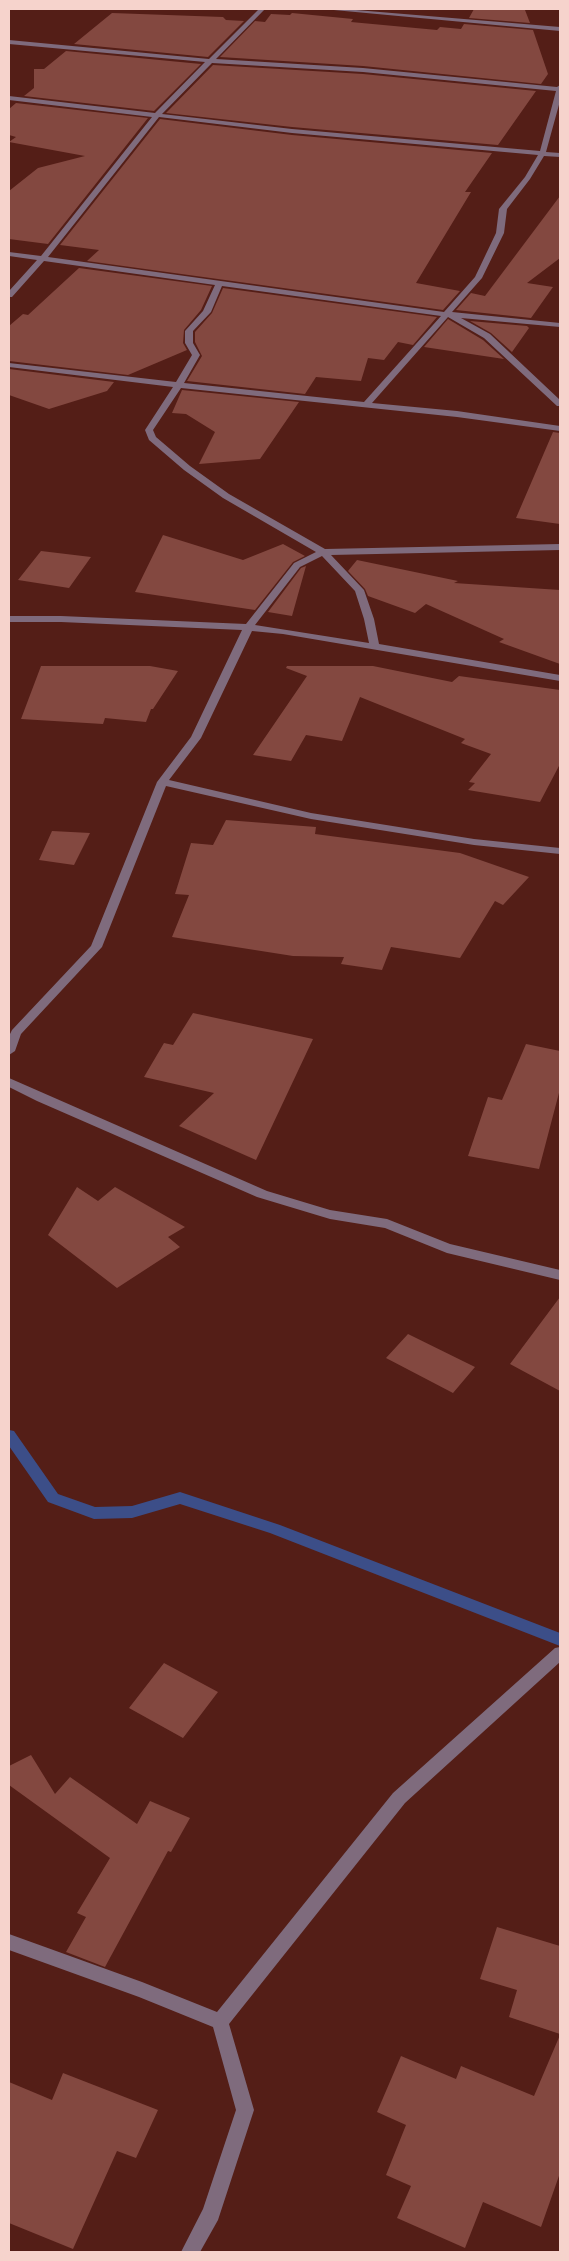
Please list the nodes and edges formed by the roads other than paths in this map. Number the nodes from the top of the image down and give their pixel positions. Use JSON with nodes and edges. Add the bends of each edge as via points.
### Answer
{"nodes":[{"id":1,"x":262,"y":9,"type":"edge"},
{"id":2,"x":326,"y":9,"type":"edge"},
{"id":3,"x":560,"y":29,"type":"edge"},
{"id":4,"x":9,"y":42,"type":"edge"},
{"id":5,"x":210,"y":61,"type":"junction"},
{"id":6,"x":560,"y":88,"type":"edge"},
{"id":7,"x":9,"y":98,"type":"edge"},
{"id":8,"x":158,"y":114,"type":"junction"},
{"id":9,"x":542,"y":154,"type":"junction"},
{"id":10,"x":560,"y":156,"type":"edge"},
{"id":11,"x":9,"y":254,"type":"edge"},
{"id":12,"x":43,"y":258,"type":"junction"},
{"id":13,"x":219,"y":283,"type":"junction"},
{"id":14,"x":9,"y":295,"type":"edge"},
{"id":15,"x":445,"y":314,"type":"junction"},
{"id":16,"x":560,"y":325,"type":"edge"},
{"id":17,"x":9,"y":365,"type":"edge"},
{"id":18,"x":178,"y":385,"type":"junction"},
{"id":19,"x":560,"y":404,"type":"edge"},
{"id":20,"x":366,"y":405,"type":"junction"},
{"id":21,"x":560,"y":429,"type":"edge"},
{"id":22,"x":560,"y":547,"type":"edge"},
{"id":23,"x":323,"y":552,"type":"junction"},
{"id":24,"x":9,"y":619,"type":"edge"},
{"id":25,"x":248,"y":628,"type":"junction"},
{"id":26,"x":375,"y":648,"type":"junction"},
{"id":27,"x":560,"y":678,"type":"edge"},
{"id":28,"x":162,"y":782,"type":"junction"},
{"id":29,"x":560,"y":851,"type":"edge"},
{"id":30,"x":9,"y":1051,"type":"edge"},
{"id":31,"x":9,"y":1082,"type":"edge"},
{"id":32,"x":560,"y":1275,"type":"edge"},
{"id":33,"x":560,"y":1653,"type":"edge"},
{"id":34,"x":9,"y":1942,"type":"edge"},
{"id":35,"x":220,"y":2022,"type":"junction"},
{"id":36,"x":190,"y":2252,"type":"edge"}],
"edges":[{"from":1,"to":5,"type":"street"},
{"from":2,"to":3,"type":"street"},
{"from":4,"to":5,"type":"street"},
{"from":5,"to":6,"type":"street","via":[[363,70]]},
{"from":5,"to":8,"type":"street"},
{"from":6,"to":9,"type":"street"},
{"from":7,"to":8,"type":"street"},
{"from":8,"to":9,"type":"street","via":[[292,131]]},
{"from":8,"to":12,"type":"street"},
{"from":9,"to":10,"type":"street"},
{"from":9,"to":15,"type":"street","via":[[503,209],[500,233],[478,278]]},
{"from":11,"to":12,"type":"street"},
{"from":12,"to":13,"type":"street"},
{"from":12,"to":14,"type":"street"},
{"from":13,"to":15,"type":"street"},
{"from":13,"to":18,"type":"street","via":[[207,312],[189,331],[189,343],[196,355]]},
{"from":15,"to":16,"type":"street"},
{"from":15,"to":19,"type":"street","via":[[487,336]]},
{"from":15,"to":20,"type":"street"},
{"from":17,"to":18,"type":"street"},
{"from":18,"to":20,"type":"street"},
{"from":18,"to":23,"type":"street","via":[[149,430],[152,438],[226,496]]},
{"from":20,"to":21,"type":"street"},
{"from":22,"to":23,"type":"street"},
{"from":23,"to":25,"type":"street","via":[[297,565]]},
{"from":23,"to":26,"type":"street","via":[[358,590]]},
{"from":24,"to":25,"type":"street"},
{"from":25,"to":26,"type":"street"},
{"from":25,"to":28,"type":"street","via":[[196,738]]},
{"from":26,"to":27,"type":"street"},
{"from":28,"to":29,"type":"street","via":[[311,816],[474,842]]},
{"from":28,"to":30,"type":"street","via":[[96,947],[16,1033]]},
{"from":31,"to":32,"type":"street","via":[[262,1194],[330,1214],[387,1224],[447,1248]]},
{"from":33,"to":35,"type":"street","via":[[399,1798]]},
{"from":34,"to":35,"type":"street"},
{"from":35,"to":36,"type":"street","via":[[245,2110],[211,2213]]}]}
